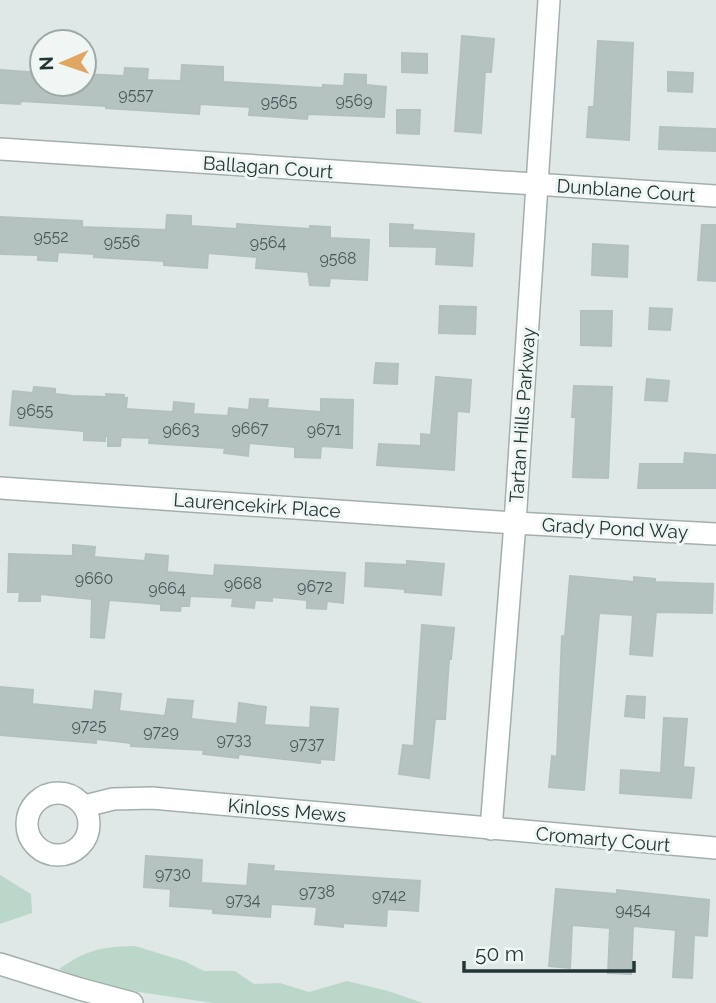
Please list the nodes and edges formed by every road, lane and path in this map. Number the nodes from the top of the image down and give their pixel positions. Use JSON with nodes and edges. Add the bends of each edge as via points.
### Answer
{"nodes":[{"id":1,"x":549,"y":0,"type":"edge"},
{"id":2,"x":0,"y":149,"type":"edge"},
{"id":3,"x":537,"y":185,"type":"junction"},
{"id":4,"x":716,"y":196,"type":"edge"},
{"id":5,"x":0,"y":488,"type":"edge"},
{"id":6,"x":514,"y":523,"type":"junction"},
{"id":7,"x":716,"y":534,"type":"edge"},
{"id":8,"x":85,"y":806,"type":"dead end"},
{"id":9,"x":491,"y":829,"type":"junction"},
{"id":10,"x":716,"y":848,"type":"edge"},
{"id":11,"x":0,"y":964,"type":"edge"},
{"id":12,"x":132,"y":1003,"type":"edge"}],
"edges":[{"from":1,"to":3,"type":"street","name":"Tartan Hills Parkway"},
{"from":2,"to":3,"type":"street","name":"Ballagan Court"},
{"from":3,"to":4,"type":"street","name":"Dunblane Court"},
{"from":3,"to":6,"type":"street","name":"Tartan Hills Parkway"},
{"from":5,"to":6,"type":"street","name":"Laurencekirk Place"},
{"from":6,"to":7,"type":"street","name":"Grady Pond Way"},
{"from":6,"to":9,"type":"street","name":"Tartan Hills Parkway"},
{"from":8,"to":9,"type":"street","name":"Kinloss Mews","via":[[113,799],[152,798]]},
{"from":9,"to":10,"type":"street","name":"Cromarty Court"},
{"from":11,"to":12,"type":"street"}]}
